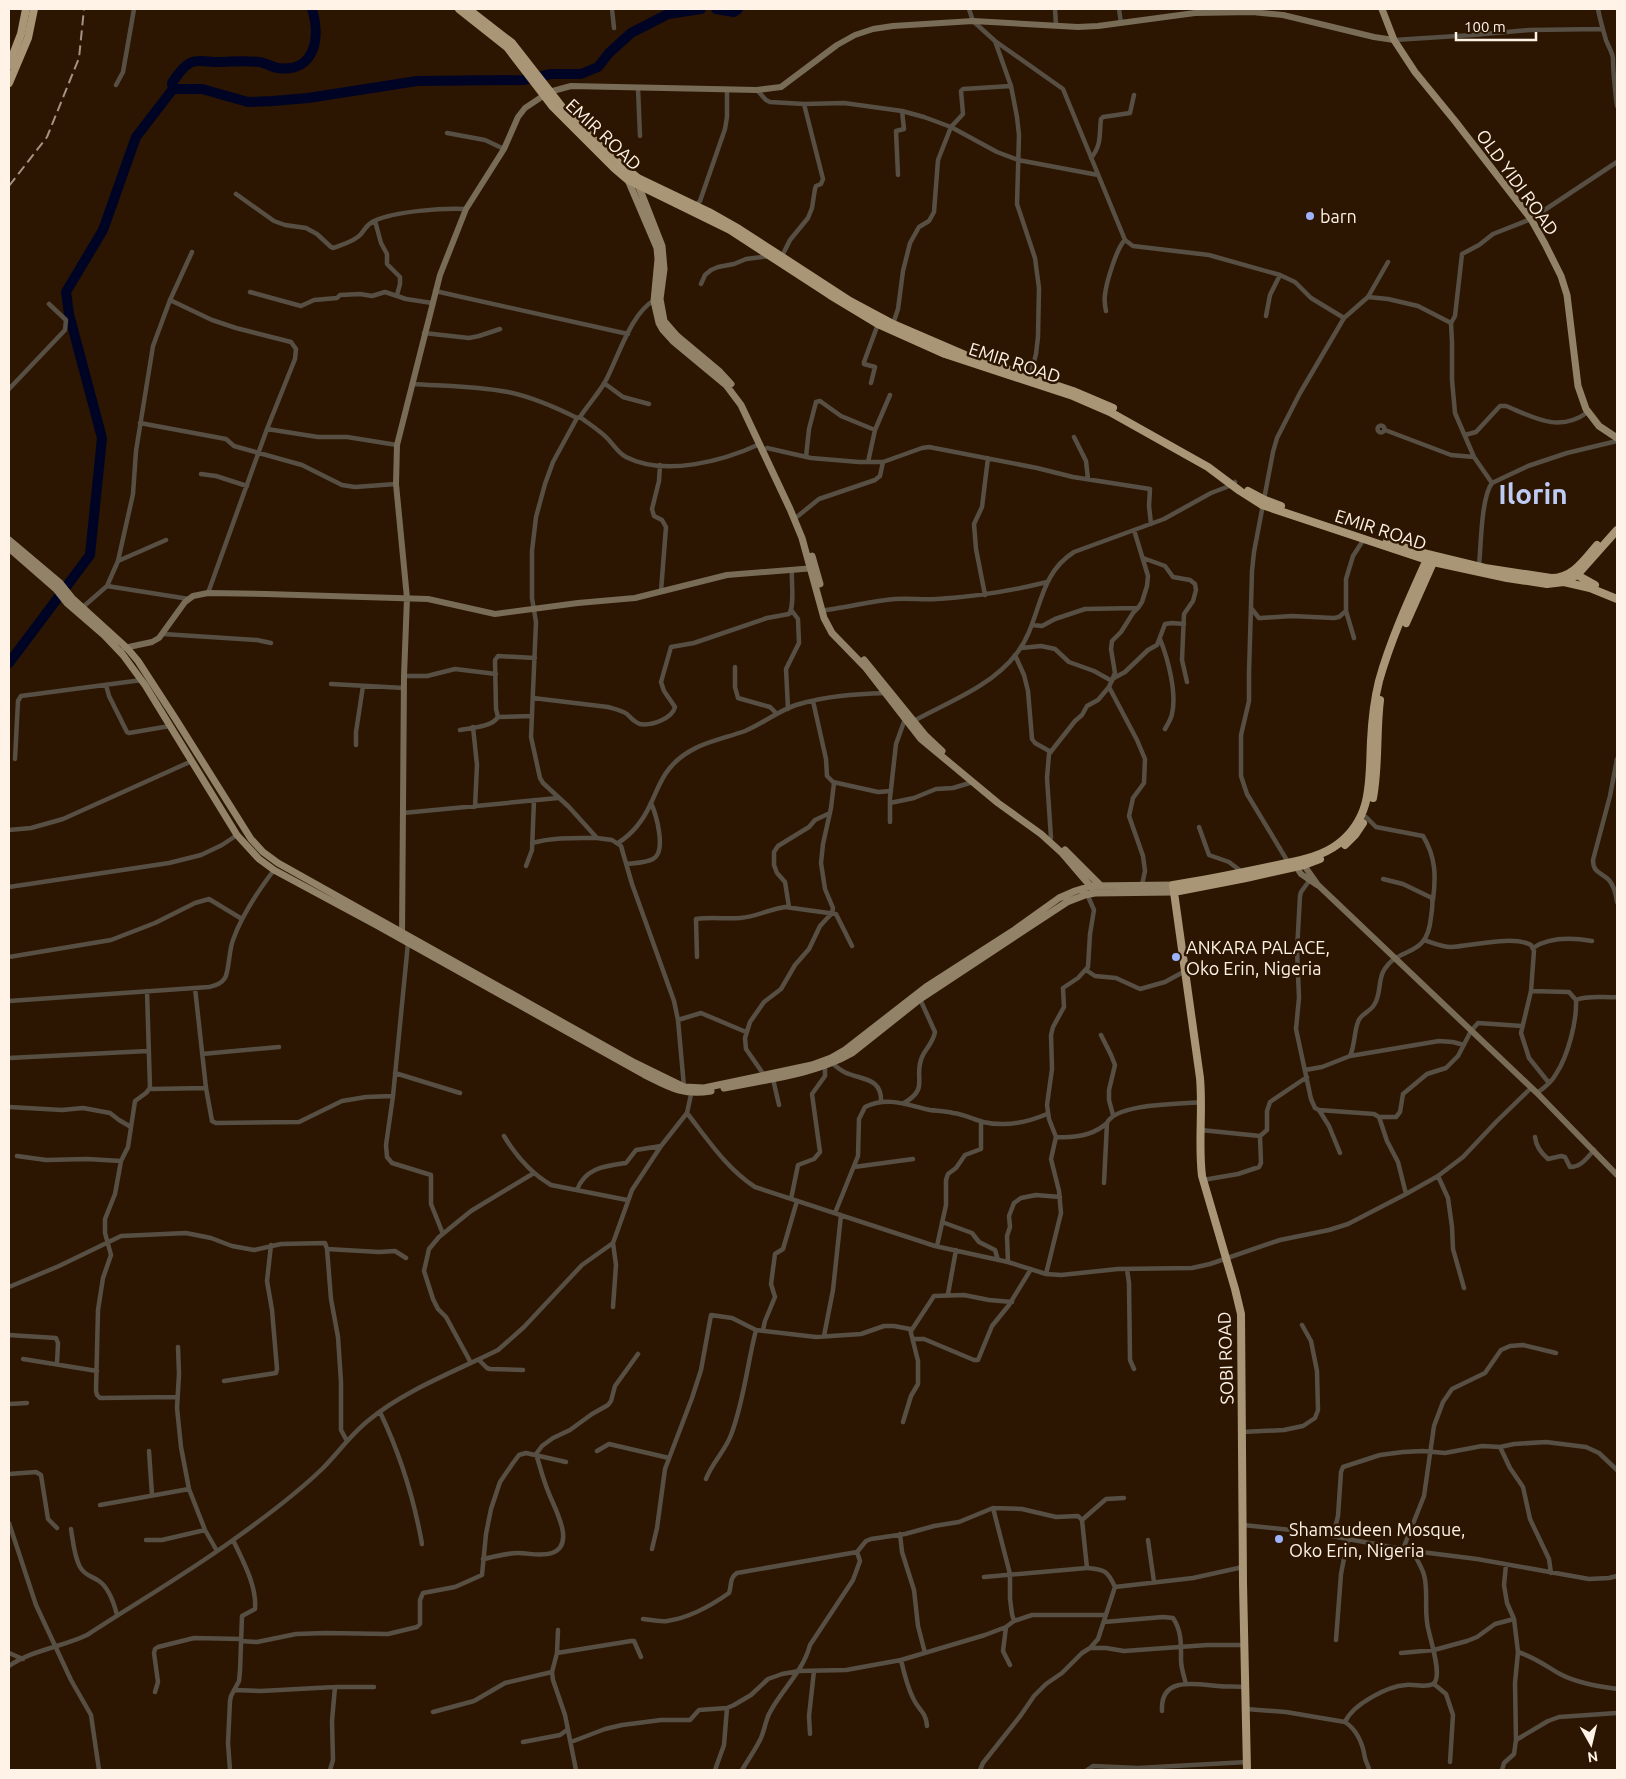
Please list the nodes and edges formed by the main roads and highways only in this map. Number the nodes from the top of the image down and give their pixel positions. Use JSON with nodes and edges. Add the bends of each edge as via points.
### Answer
{"nodes":[{"id":1,"x":28,"y":9,"type":"edge"},
{"id":2,"x":34,"y":9,"type":"edge"},
{"id":3,"x":459,"y":9,"type":"edge"},
{"id":4,"x":468,"y":9,"type":"edge"},
{"id":5,"x":1382,"y":9,"type":"edge"},
{"id":6,"x":9,"y":64,"type":"edge"},
{"id":7,"x":527,"y":68,"type":"junction"},
{"id":8,"x":9,"y":72,"type":"edge"},
{"id":9,"x":9,"y":83,"type":"edge"},
{"id":10,"x":629,"y":176,"type":"junction"},
{"id":11,"x":638,"y":182,"type":"junction"},
{"id":12,"x":657,"y":300,"type":"junction"},
{"id":13,"x":1030,"y":379,"type":"junction"},
{"id":14,"x":1617,"y":439,"type":"edge"},
{"id":15,"x":763,"y":446,"type":"junction"},
{"id":16,"x":1264,"y":503,"type":"junction"},
{"id":17,"x":1617,"y":523,"type":"edge"},
{"id":18,"x":1617,"y":530,"type":"edge"},
{"id":19,"x":9,"y":540,"type":"edge"},
{"id":20,"x":9,"y":548,"type":"edge"},
{"id":21,"x":1431,"y":558,"type":"junction"},
{"id":22,"x":813,"y":568,"type":"junction"},
{"id":23,"x":1577,"y":575,"type":"junction"},
{"id":24,"x":1564,"y":582,"type":"junction"},
{"id":25,"x":58,"y":586,"type":"junction"},
{"id":26,"x":1617,"y":595,"type":"edge"},
{"id":27,"x":1617,"y":599,"type":"edge"},
{"id":28,"x":70,"y":600,"type":"junction"},
{"id":29,"x":909,"y":722,"type":"junction"},
{"id":30,"x":1296,"y":863,"type":"junction"},
{"id":31,"x":1174,"y":888,"type":"junction"},
{"id":32,"x":1104,"y":889,"type":"junction"},
{"id":33,"x":1092,"y":890,"type":"junction"},
{"id":34,"x":404,"y":938,"type":"junction"},
{"id":35,"x":600,"y":1047,"type":"junction"},
{"id":36,"x":692,"y":1091,"type":"junction"},
{"id":37,"x":1247,"y":1766,"type":"edge"}],
"edges":[{"from":1,"to":6,"type":"highway","bridge":true},
{"from":1,"to":8,"type":"highway","bridge":true,"via":[[24,35]]},
{"from":2,"to":9,"type":"highway","via":[[30,32]]},
{"from":3,"to":7,"type":"highway","name":"EMIR ROAD","via":[[501,41]]},
{"from":4,"to":7,"type":"highway","name":"EMIR ROAD","via":[[507,38]]},
{"from":5,"to":14,"type":"main road","name":"OLD YIDI ROAD","via":[[1394,40],[1414,72],[1531,220],[1545,244],[1567,295],[1578,386],[1586,409],[1599,426]]},
{"from":7,"to":10,"type":"highway","name":"EMIR ROAD","via":[[576,130],[614,168]]},
{"from":10,"to":11,"type":"highway","name":"EMIR ROAD"},
{"from":10,"to":12,"type":"main road","via":[[657,248]]},
{"from":11,"to":12,"type":"main road","via":[[662,246],[664,269]]},
{"from":11,"to":13,"type":"highway","name":"EMIR ROAD","via":[[740,229],[850,301],[893,324]]},
{"from":11,"to":13,"type":"highway","name":"EMIR ROAD","via":[[713,220],[878,324],[946,354]]},
{"from":12,"to":15,"type":"main road","via":[[657,317],[663,330],[726,385],[742,405]]},
{"from":13,"to":16,"type":"highway","name":"EMIR ROAD","via":[[1124,419],[1234,483],[1249,498]]},
{"from":15,"to":22,"type":"main road"},
{"from":15,"to":22,"type":"main road","via":[[798,516]]},
{"from":16,"to":21,"type":"highway","name":"EMIR ROAD"},
{"from":16,"to":21,"type":"highway","name":"EMIR ROAD","via":[[1364,539]]},
{"from":17,"to":21,"type":"highway","name":"EMIR ROAD","via":[[1575,569],[1560,578],[1535,577]]},
{"from":18,"to":23,"type":"highway","name":"EMIR ROAD"},
{"from":19,"to":25,"type":"main road"},
{"from":20,"to":25,"type":"main road"},
{"from":21,"to":24,"type":"highway","name":"EMIR ROAD","via":[[1522,581]]},
{"from":21,"to":30,"type":"highway","via":[[1390,647],[1378,684],[1372,721],[1368,794],[1363,813],[1352,832],[1336,846]]},
{"from":21,"to":30,"type":"highway","via":[[1384,685],[1377,727],[1375,783],[1366,817],[1355,835],[1339,850]]},
{"from":22,"to":29,"type":"main road","via":[[836,630],[870,666]]},
{"from":22,"to":29,"type":"main road","via":[[828,626]]},
{"from":23,"to":24,"type":"highway","name":"EMIR ROAD"},
{"from":23,"to":26,"type":"highway"},
{"from":24,"to":27,"type":"highway"},
{"from":25,"to":28,"type":"main road"},
{"from":28,"to":34,"type":"main road","via":[[82,607],[138,661],[244,829],[263,852]]},
{"from":28,"to":34,"type":"main road","via":[[118,649],[142,680],[237,834],[259,859]]},
{"from":29,"to":32,"type":"main road","via":[[1051,838]]},
{"from":29,"to":33,"type":"main road","via":[[921,739],[1062,853]]},
{"from":30,"to":31,"type":"highway"},
{"from":30,"to":31,"type":"highway","via":[[1214,885]]},
{"from":31,"to":32,"type":"main road"},
{"from":31,"to":32,"type":"main road","via":[[1142,885]]},
{"from":31,"to":37,"type":"highway","name":"SOBI ROAD","via":[[1200,1078],[1203,1180],[1241,1314]]},
{"from":32,"to":33,"type":"main road"},
{"from":33,"to":36,"type":"main road","via":[[1067,902],[920,999],[852,1053],[828,1065],[773,1079]]},
{"from":33,"to":36,"type":"main road","via":[[1074,891],[1059,898],[926,987],[831,1058]]},
{"from":34,"to":35,"type":"main road"},
{"from":34,"to":35,"type":"main road","via":[[462,967]]},
{"from":35,"to":36,"type":"main road"},
{"from":35,"to":36,"type":"main road","via":[[662,1084]]}]}
